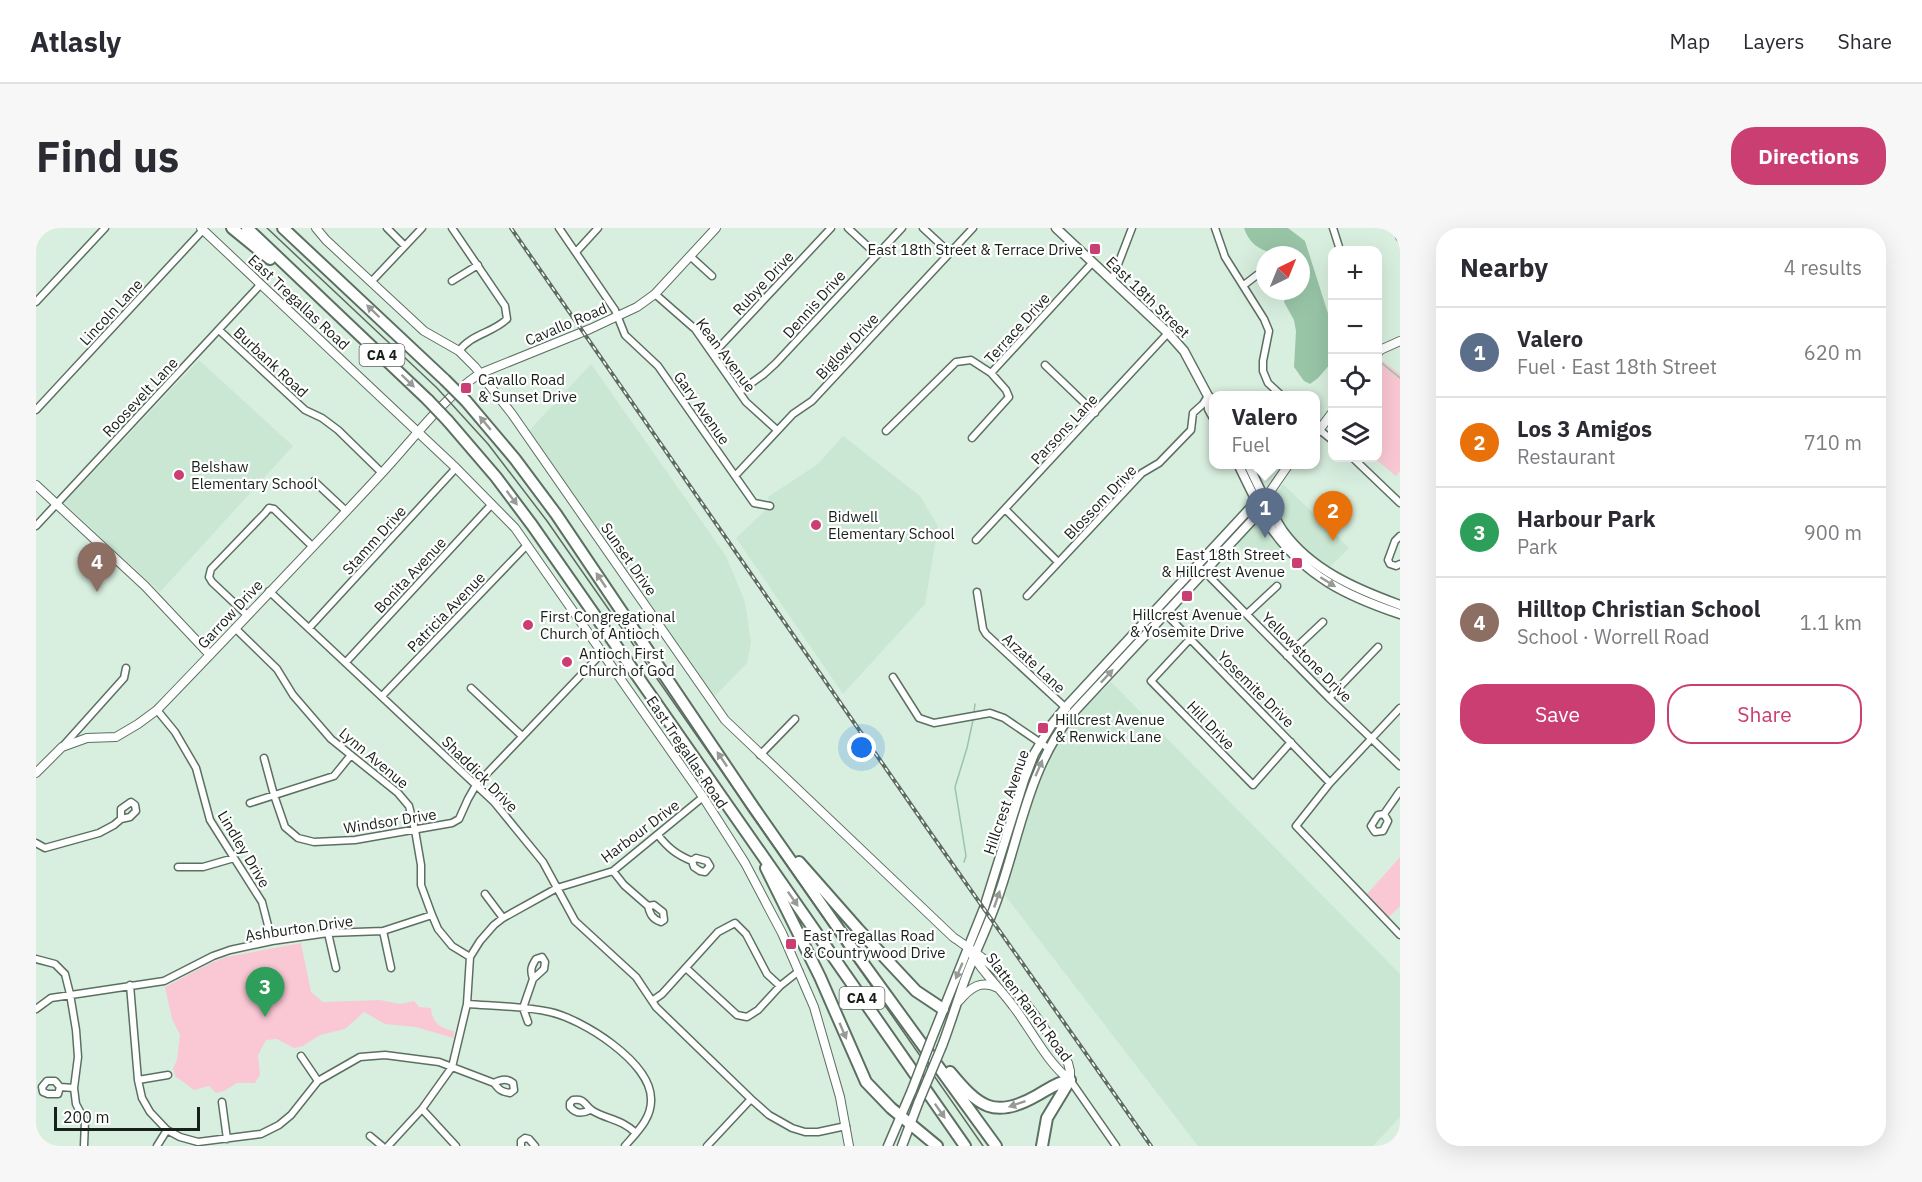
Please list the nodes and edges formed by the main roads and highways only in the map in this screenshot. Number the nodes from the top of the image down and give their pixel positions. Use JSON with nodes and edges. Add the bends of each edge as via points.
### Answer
{"nodes":[{"id":1,"x":232,"y":228,"type":"edge"},
{"id":2,"x":246,"y":228,"type":"edge"},
{"id":3,"x":284,"y":228,"type":"edge"},
{"id":4,"x":291,"y":228,"type":"edge"},
{"id":5,"x":1056,"y":228,"type":"edge"},
{"id":6,"x":355,"y":294,"type":"junction"},
{"id":7,"x":336,"y":311,"type":"junction"},
{"id":8,"x":1209,"y":395,"type":"edge"},
{"id":9,"x":1240,"y":469,"type":"edge"},
{"id":10,"x":1249,"y":469,"type":"edge"},
{"id":11,"x":1261,"y":504,"type":"junction"},
{"id":12,"x":1201,"y":568,"type":"junction"},
{"id":13,"x":1400,"y":605,"type":"edge"},
{"id":14,"x":1400,"y":614,"type":"edge"},
{"id":15,"x":1068,"y":711,"type":"junction"},
{"id":16,"x":754,"y":808,"type":"junction"},
{"id":17,"x":760,"y":851,"type":"junction"},
{"id":18,"x":973,"y":953,"type":"junction"},
{"id":19,"x":894,"y":1006,"type":"junction"},
{"id":20,"x":943,"y":1009,"type":"junction"},
{"id":21,"x":900,"y":1116,"type":"junction"},
{"id":22,"x":910,"y":1125,"type":"junction"},
{"id":23,"x":888,"y":1146,"type":"edge"},
{"id":24,"x":902,"y":1146,"type":"edge"},
{"id":25,"x":937,"y":1146,"type":"edge"},
{"id":26,"x":964,"y":1146,"type":"edge"},
{"id":27,"x":996,"y":1146,"type":"edge"},
{"id":28,"x":1042,"y":1146,"type":"edge"}],
"edges":[{"from":1,"to":7,"type":"highway"},
{"from":2,"to":7,"type":"highway","number":"CA 4"},
{"from":3,"to":6,"type":"highway","number":"CA 4"},
{"from":4,"to":6,"type":"highway"},
{"from":5,"to":8,"type":"main road","name":"East 18th Street","via":[[1168,333],[1184,351]]},
{"from":16,"to":6,"type":"highway","number":"CA 4","one_way":true,"bridge":true,"via":[[515,459],[445,380]]},
{"from":7,"to":17,"type":"highway","number":"CA 4","one_way":true,"bridge":true,"via":[[428,400],[496,477]]},
{"from":9,"to":11,"type":"main road"},
{"from":10,"to":11,"type":"main road"},
{"from":11,"to":12,"type":"main road","name":"Hillcrest Avenue","via":[[1257,515]]},
{"from":11,"to":13,"type":"main road","via":[[1313,561],[1348,584]]},
{"from":11,"to":14,"type":"main road","one_way":true,"via":[[1272,528],[1292,553],[1322,579],[1360,600]]},
{"from":12,"to":15,"type":"main road","name":"Hillcrest Avenue"},
{"from":15,"to":12,"type":"main road","name":"Hillcrest Avenue","one_way":true,"via":[[1165,613]]},
{"from":15,"to":18,"type":"main road","name":"Hillcrest Avenue","via":[[1059,730],[1044,746],[1000,891]]},
{"from":16,"to":19,"type":"highway","number":"CA 4"},
{"from":16,"to":20,"type":"highway","via":[[865,937],[916,991]]},
{"from":17,"to":21,"type":"highway","one_way":true,"via":[[866,1082]]},
{"from":17,"to":26,"type":"highway","number":"CA 4","one_way":true},
{"from":18,"to":20,"type":"main road","name":"Hillcrest Avenue","one_way":true},
{"from":18,"to":22,"type":"main road","name":"Hillcrest Avenue","bridge":true},
{"from":19,"to":27,"type":"highway","number":"CA 4"},
{"from":28,"to":19,"type":"highway","one_way":true,"via":[[1047,1118],[1070,1080],[1013,1107],[987,1106],[963,1088]]},
{"from":20,"to":21,"type":"main road","name":"Hillcrest Avenue","bridge":true},
{"from":21,"to":22,"type":"highway"},
{"from":21,"to":23,"type":"main road","name":"Hillcrest Avenue"},
{"from":22,"to":24,"type":"main road","name":"Hillcrest Avenue"},
{"from":22,"to":25,"type":"highway"}]}
